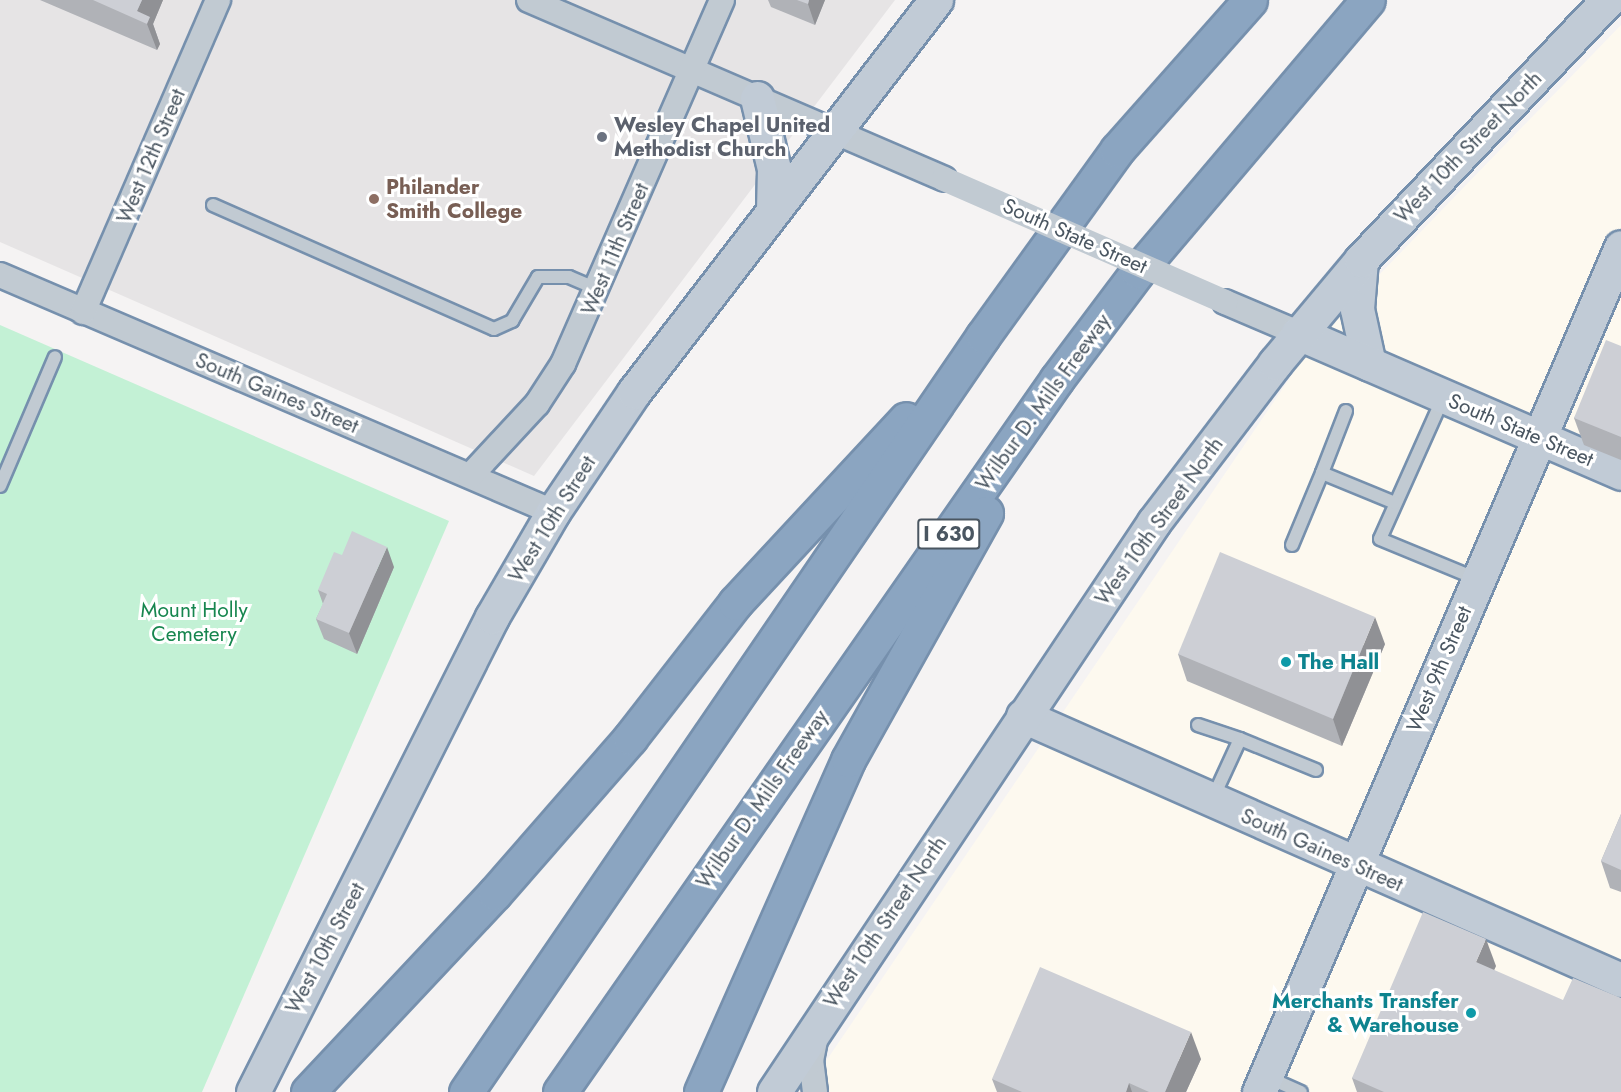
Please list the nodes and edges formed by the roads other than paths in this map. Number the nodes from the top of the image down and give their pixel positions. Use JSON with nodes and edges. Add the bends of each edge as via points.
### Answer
{"nodes":[{"id":1,"x":218,"y":0,"type":"edge"},
{"id":2,"x":528,"y":0,"type":"edge"},
{"id":3,"x":722,"y":0,"type":"edge"},
{"id":4,"x":936,"y":0,"type":"edge"},
{"id":5,"x":1251,"y":0,"type":"edge"},
{"id":6,"x":1368,"y":0,"type":"edge"},
{"id":7,"x":1608,"y":0,"type":"edge"},
{"id":8,"x":691,"y":70,"type":"junction"},
{"id":9,"x":757,"y":98,"type":"junction"},
{"id":10,"x":836,"y":131,"type":"junction"},
{"id":11,"x":213,"y":205,"type":"dead end"},
{"id":12,"x":773,"y":210,"type":"junction"},
{"id":13,"x":1621,"y":247,"type":"edge"},
{"id":14,"x":1361,"y":260,"type":"junction"},
{"id":15,"x":0,"y":275,"type":"edge"},
{"id":16,"x":597,"y":289,"type":"junction"},
{"id":17,"x":83,"y":312,"type":"junction"},
{"id":18,"x":1298,"y":333,"type":"junction"},
{"id":19,"x":982,"y":336,"type":"junction"},
{"id":20,"x":55,"y":357,"type":"dead end"},
{"id":21,"x":1369,"y":364,"type":"junction"},
{"id":22,"x":1057,"y":379,"type":"junction"},
{"id":23,"x":1444,"y":396,"type":"junction"},
{"id":24,"x":1346,"y":411,"type":"dead end"},
{"id":25,"x":1538,"y":437,"type":"junction"},
{"id":26,"x":1322,"y":472,"type":"junction"},
{"id":27,"x":1621,"y":473,"type":"edge"},
{"id":28,"x":471,"y":475,"type":"junction"},
{"id":29,"x":0,"y":486,"type":"edge"},
{"id":30,"x":1395,"y":503,"type":"junction"},
{"id":31,"x":553,"y":512,"type":"junction"},
{"id":32,"x":1292,"y":545,"type":"dead end"},
{"id":33,"x":1478,"y":579,"type":"junction"},
{"id":34,"x":1023,"y":716,"type":"junction"},
{"id":35,"x":1198,"y":725,"type":"dead end"},
{"id":36,"x":1240,"y":739,"type":"junction"},
{"id":37,"x":1316,"y":770,"type":"dead end"},
{"id":38,"x":1211,"y":801,"type":"junction"},
{"id":39,"x":1355,"y":865,"type":"junction"},
{"id":40,"x":653,"y":956,"type":"junction"},
{"id":41,"x":1621,"y":980,"type":"edge"},
{"id":42,"x":818,"y":1023,"type":"junction"},
{"id":43,"x":1262,"y":1084,"type":"edge"},
{"id":44,"x":253,"y":1092,"type":"edge"},
{"id":45,"x":308,"y":1092,"type":"edge"},
{"id":46,"x":466,"y":1092,"type":"edge"},
{"id":47,"x":560,"y":1092,"type":"edge"},
{"id":48,"x":575,"y":1092,"type":"edge"},
{"id":49,"x":701,"y":1092,"type":"edge"},
{"id":50,"x":774,"y":1092,"type":"edge"},
{"id":51,"x":815,"y":1092,"type":"edge"},
{"id":52,"x":1301,"y":1092,"type":"edge"}],
"edges":[{"from":1,"to":17,"type":"street","name":"West 12th Street"},
{"from":2,"to":8,"type":"street","name":"South State Street"},
{"from":3,"to":8,"type":"street","name":"West 11th Street"},
{"from":4,"to":10,"type":"main road","name":"West 10th Street"},
{"from":5,"to":19,"type":"highway","via":[[1117,150]]},
{"from":6,"to":22,"type":"highway","name":"Wilbur D. Mills Freeway","number":"I 630","via":[[1145,262]]},
{"from":7,"to":14,"type":"main road","name":"West 10th Street North"},
{"from":8,"to":9,"type":"street","name":"South State Street"},
{"from":8,"to":16,"type":"street","name":"West 11th Street"},
{"from":9,"to":10,"type":"street","name":"South State Street"},
{"from":9,"to":12,"type":"main road","via":[[774,169]]},
{"from":10,"to":12,"type":"main road","name":"West 10th Street"},
{"from":10,"to":18,"type":"street","name":"South State Street","bridge":true},
{"from":11,"to":16,"type":"lane","via":[[494,329],[512,321],[538,277],[569,277]]},
{"from":12,"to":31,"type":"main road","name":"West 10th Street","via":[[634,393]]},
{"from":13,"to":25,"type":"main road","name":"West 9th Street"},
{"from":14,"to":18,"type":"main road","name":"West 10th Street North"},
{"from":14,"to":21,"type":"main road","via":[[1357,309]]},
{"from":15,"to":17,"type":"street","name":"South Gaines Street"},
{"from":16,"to":28,"type":"street","name":"West 11th Street","via":[[548,388]]},
{"from":17,"to":28,"type":"street","name":"South Gaines Street"},
{"from":18,"to":21,"type":"main road","name":"South State Street"},
{"from":18,"to":34,"type":"main road","name":"West 10th Street North","via":[[1154,522]]},
{"from":19,"to":45,"type":"highway","via":[[735,603],[630,738],[495,893]]},
{"from":19,"to":46,"type":"highway"},
{"from":20,"to":29,"type":"lane"},
{"from":21,"to":23,"type":"main road","name":"South State Street"},
{"from":22,"to":40,"type":"highway","name":"Wilbur D. Mills Freeway","number":"I 630"},
{"from":22,"to":49,"type":"highway","via":[[848,760]]},
{"from":23,"to":25,"type":"main road","name":"South State Street"},
{"from":23,"to":30,"type":"lane"},
{"from":24,"to":26,"type":"lane"},
{"from":25,"to":27,"type":"main road","name":"South State Street"},
{"from":25,"to":33,"type":"main road","name":"West 9th Street"},
{"from":26,"to":30,"type":"lane"},
{"from":26,"to":32,"type":"lane"},
{"from":28,"to":31,"type":"street","name":"South Gaines Street"},
{"from":30,"to":33,"type":"lane","via":[[1380,539]]},
{"from":31,"to":44,"type":"main road","name":"West 10th Street","via":[[492,617]]},
{"from":33,"to":39,"type":"main road","name":"West 9th Street"},
{"from":34,"to":38,"type":"main road","name":"South Gaines Street"},
{"from":34,"to":42,"type":"main road","name":"West 10th Street North"},
{"from":35,"to":36,"type":"lane"},
{"from":36,"to":37,"type":"lane"},
{"from":36,"to":38,"type":"lane"},
{"from":38,"to":39,"type":"main road","name":"South Gaines Street"},
{"from":39,"to":41,"type":"main road","name":"South Gaines Street"},
{"from":39,"to":43,"type":"main road","name":"West 9th Street"},
{"from":40,"to":47,"type":"highway","name":"Wilbur D. Mills Freeway","number":"I 630"},
{"from":40,"to":48,"type":"highway"},
{"from":42,"to":50,"type":"main road","name":"West 10th Street North"},
{"from":42,"to":51,"type":"street","via":[[810,1061]]},
{"from":43,"to":52,"type":"lane"}]}
